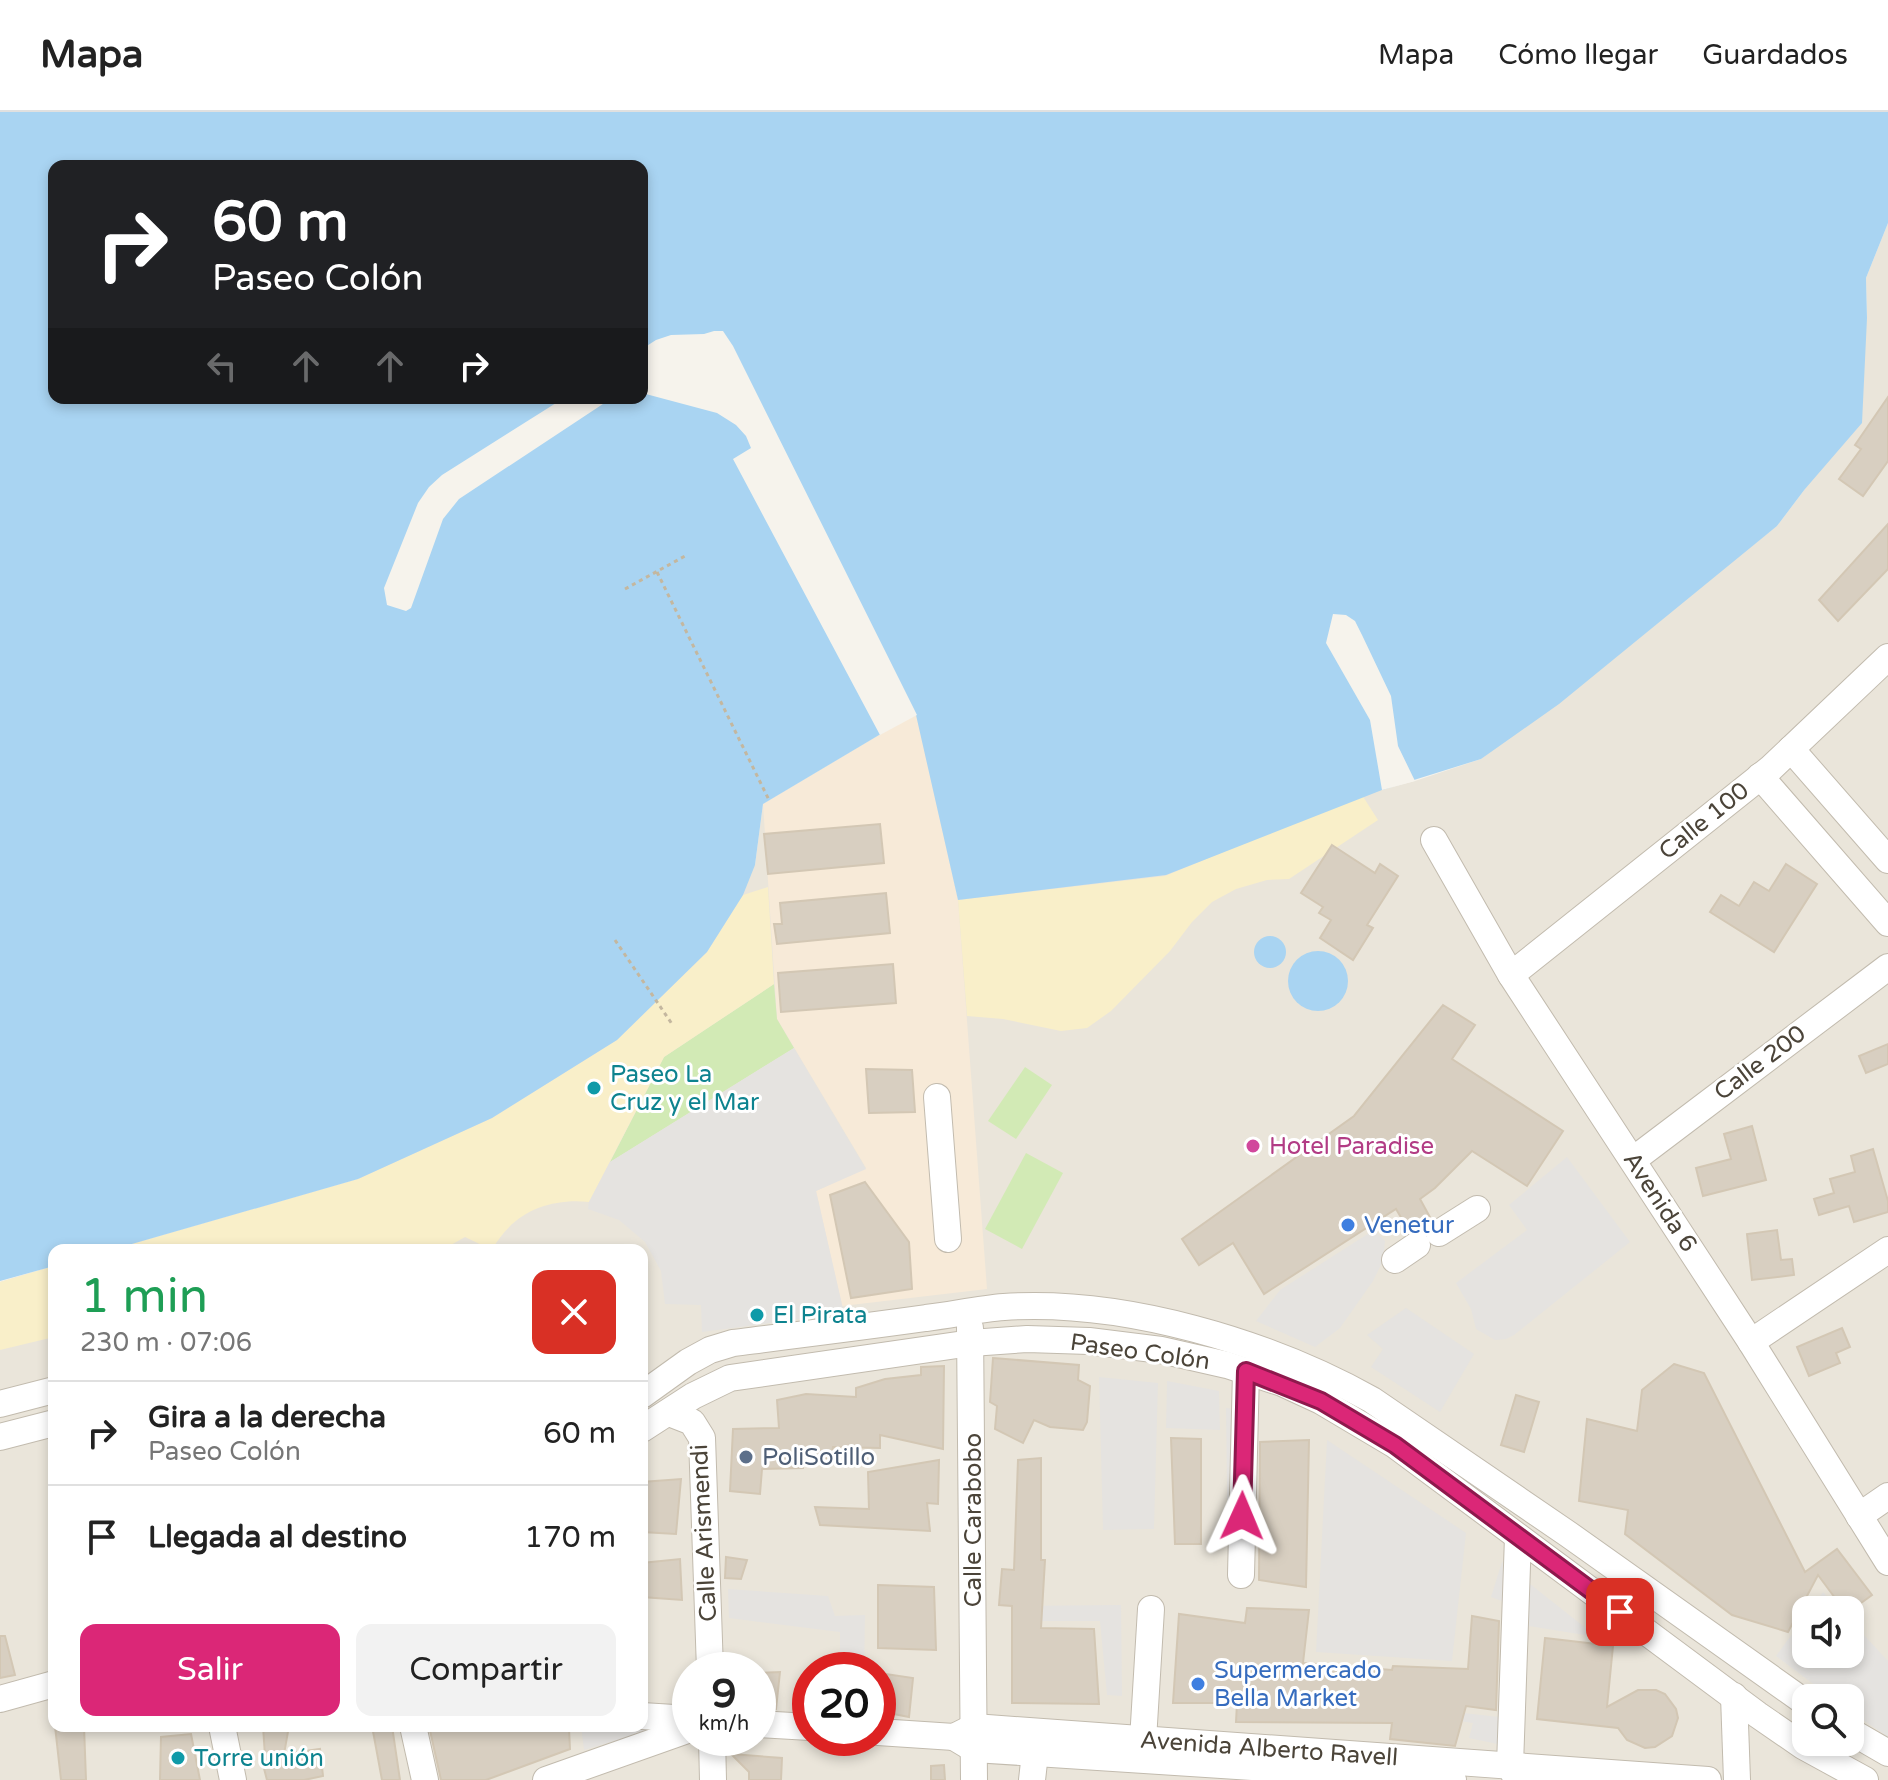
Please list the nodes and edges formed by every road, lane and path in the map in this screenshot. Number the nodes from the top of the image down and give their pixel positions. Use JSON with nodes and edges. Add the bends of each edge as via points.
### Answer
{"nodes":[{"id":1,"x":685,"y":556,"type":"dead end"},
{"id":2,"x":657,"y":572,"type":"junction"},
{"id":3,"x":625,"y":589,"type":"dead end"},
{"id":4,"x":1888,"y":657,"type":"edge"},
{"id":5,"x":1791,"y":749,"type":"junction"},
{"id":6,"x":1760,"y":776,"type":"junction"},
{"id":7,"x":769,"y":800,"type":"dead end"},
{"id":8,"x":1434,"y":840,"type":"dead end"},
{"id":9,"x":1888,"y":860,"type":"edge"},
{"id":10,"x":1888,"y":923,"type":"edge"},
{"id":11,"x":615,"y":940,"type":"dead end"},
{"id":12,"x":1888,"y":967,"type":"edge"},
{"id":13,"x":1511,"y":975,"type":"junction"},
{"id":14,"x":672,"y":1024,"type":"dead end"},
{"id":15,"x":937,"y":1097,"type":"dead end"},
{"id":16,"x":1633,"y":1160,"type":"junction"},
{"id":17,"x":1477,"y":1209,"type":"dead end"},
{"id":18,"x":948,"y":1239,"type":"dead end"},
{"id":19,"x":1417,"y":1246,"type":"dead end"},
{"id":20,"x":1888,"y":1250,"type":"edge"},
{"id":21,"x":968,"y":1312,"type":"junction"},
{"id":22,"x":1751,"y":1342,"type":"junction"},
{"id":23,"x":971,"y":1343,"type":"junction"},
{"id":24,"x":710,"y":1350,"type":"junction"},
{"id":25,"x":1246,"y":1371,"type":"junction"},
{"id":26,"x":1291,"y":1374,"type":"junction"},
{"id":27,"x":718,"y":1382,"type":"junction"},
{"id":28,"x":648,"y":1390,"type":"edge"},
{"id":29,"x":48,"y":1392,"type":"edge"},
{"id":30,"x":0,"y":1404,"type":"edge"},
{"id":31,"x":669,"y":1413,"type":"junction"},
{"id":32,"x":48,"y":1425,"type":"edge"},
{"id":33,"x":648,"y":1425,"type":"edge"},
{"id":34,"x":0,"y":1437,"type":"edge"},
{"id":35,"x":1888,"y":1496,"type":"edge"},
{"id":36,"x":1859,"y":1516,"type":"junction"},
{"id":37,"x":1518,"y":1537,"type":"junction"},
{"id":38,"x":1888,"y":1562,"type":"edge"},
{"id":39,"x":1241,"y":1575,"type":"dead end"},
{"id":40,"x":1151,"y":1609,"type":"dead end"},
{"id":41,"x":709,"y":1652,"type":"edge"},
{"id":42,"x":48,"y":1686,"type":"edge"},
{"id":43,"x":1792,"y":1693,"type":"edge"},
{"id":44,"x":1734,"y":1696,"type":"junction"},
{"id":45,"x":0,"y":1699,"type":"edge"},
{"id":46,"x":648,"y":1716,"type":"edge"},
{"id":47,"x":672,"y":1718,"type":"edge"},
{"id":48,"x":223,"y":1732,"type":"edge"},
{"id":49,"x":414,"y":1732,"type":"edge"},
{"id":50,"x":896,"y":1733,"type":"edge"},
{"id":51,"x":672,"y":1735,"type":"edge"},
{"id":52,"x":967,"y":1738,"type":"junction"},
{"id":53,"x":1864,"y":1739,"type":"edge"},
{"id":54,"x":1143,"y":1740,"type":"junction"},
{"id":55,"x":1035,"y":1753,"type":"junction"},
{"id":56,"x":1888,"y":1753,"type":"edge"},
{"id":57,"x":712,"y":1756,"type":"edge"},
{"id":58,"x":1255,"y":1765,"type":"edge"},
{"id":59,"x":1513,"y":1772,"type":"edge"},
{"id":60,"x":233,"y":1780,"type":"edge"},
{"id":61,"x":425,"y":1780,"type":"edge"},
{"id":62,"x":546,"y":1780,"type":"edge"},
{"id":63,"x":713,"y":1780,"type":"edge"},
{"id":64,"x":974,"y":1780,"type":"edge"},
{"id":65,"x":1032,"y":1780,"type":"edge"},
{"id":66,"x":1453,"y":1780,"type":"edge"},
{"id":67,"x":1708,"y":1780,"type":"edge"},
{"id":68,"x":1737,"y":1780,"type":"edge"},
{"id":69,"x":1865,"y":1780,"type":"edge"}],
"edges":[{"from":1,"to":2,"type":"path"},
{"from":2,"to":3,"type":"path"},
{"from":2,"to":7,"type":"path"},
{"from":4,"to":5,"type":"street","name":"Calle 100"},
{"from":5,"to":6,"type":"street","name":"Calle 100"},
{"from":5,"to":9,"type":"street"},
{"from":6,"to":10,"type":"street"},
{"from":6,"to":13,"type":"street","name":"Calle 100"},
{"from":8,"to":13,"type":"street","name":"Avenida 6"},
{"from":11,"to":14,"type":"path"},
{"from":12,"to":16,"type":"street","name":"Calle 200"},
{"from":13,"to":16,"type":"street","name":"Avenida 6"},
{"from":15,"to":18,"type":"street"},
{"from":16,"to":22,"type":"street","name":"Avenida 6"},
{"from":17,"to":19,"type":"street"},
{"from":20,"to":22,"type":"street"},
{"from":21,"to":23,"type":"street","name":"Calle Carabobo"},
{"from":21,"to":24,"type":"street","name":"Paseo Colón"},
{"from":21,"to":26,"type":"street","name":"Paseo Colón","via":[[1016,1307],[1155,1320],[1234,1341]]},
{"from":22,"to":36,"type":"street","name":"Avenida 6"},
{"from":23,"to":25,"type":"street","name":"Paseo Colón","via":[[1089,1341],[1161,1350]]},
{"from":23,"to":27,"type":"street","name":"Paseo Colón"},
{"from":23,"to":52,"type":"street","name":"Calle Carabobo"},
{"from":24,"to":27,"type":"street"},
{"from":24,"to":28,"type":"street","name":"Paseo Colón"},
{"from":25,"to":26,"type":"street","name":"Paseo Colón"},
{"from":25,"to":39,"type":"street"},
{"from":26,"to":37,"type":"street","name":"Paseo Colón"},
{"from":26,"to":43,"type":"street","name":"Paseo Colón","via":[[1341,1383],[1416,1428]]},
{"from":27,"to":31,"type":"street","name":"Paseo Colón"},
{"from":29,"to":30,"type":"street"},
{"from":31,"to":33,"type":"street","name":"Paseo Colón"},
{"from":31,"to":41,"type":"street","name":"Calle Arismendi","via":[[692,1422],[702,1438]]},
{"from":32,"to":34,"type":"street"},
{"from":35,"to":36,"type":"street"},
{"from":36,"to":38,"type":"street","name":"Avenida 6"},
{"from":37,"to":44,"type":"street","name":"Paseo Colón"},
{"from":37,"to":59,"type":"street"},
{"from":40,"to":54,"type":"street"},
{"from":42,"to":45,"type":"street"},
{"from":44,"to":68,"type":"street"},
{"from":44,"to":69,"type":"street","name":"Paseo Colón","via":[[1803,1746]]},
{"from":46,"to":47,"type":"street"},
{"from":48,"to":60,"type":"street"},
{"from":49,"to":61,"type":"street"},
{"from":50,"to":52,"type":"street","name":"Avenida Alberto Ravell"},
{"from":51,"to":62,"type":"street"},
{"from":52,"to":54,"type":"street","name":"Avenida Alberto Ravell"},
{"from":52,"to":55,"type":"street","name":"Avenida Alberto Ravell"},
{"from":52,"to":64,"type":"street","name":"Calle Carabobo"},
{"from":53,"to":56,"type":"street"},
{"from":54,"to":58,"type":"street","name":"Avenida Alberto Ravell"},
{"from":55,"to":58,"type":"street","name":"Avenida Alberto Ravell"},
{"from":55,"to":65,"type":"street"},
{"from":57,"to":63,"type":"street"},
{"from":58,"to":59,"type":"street","name":"Avenida Alberto Ravell"},
{"from":58,"to":66,"type":"street","name":"Avenida Alberto Ravell"},
{"from":59,"to":67,"type":"street","name":"Avenida Alberto Ravell"}]}
